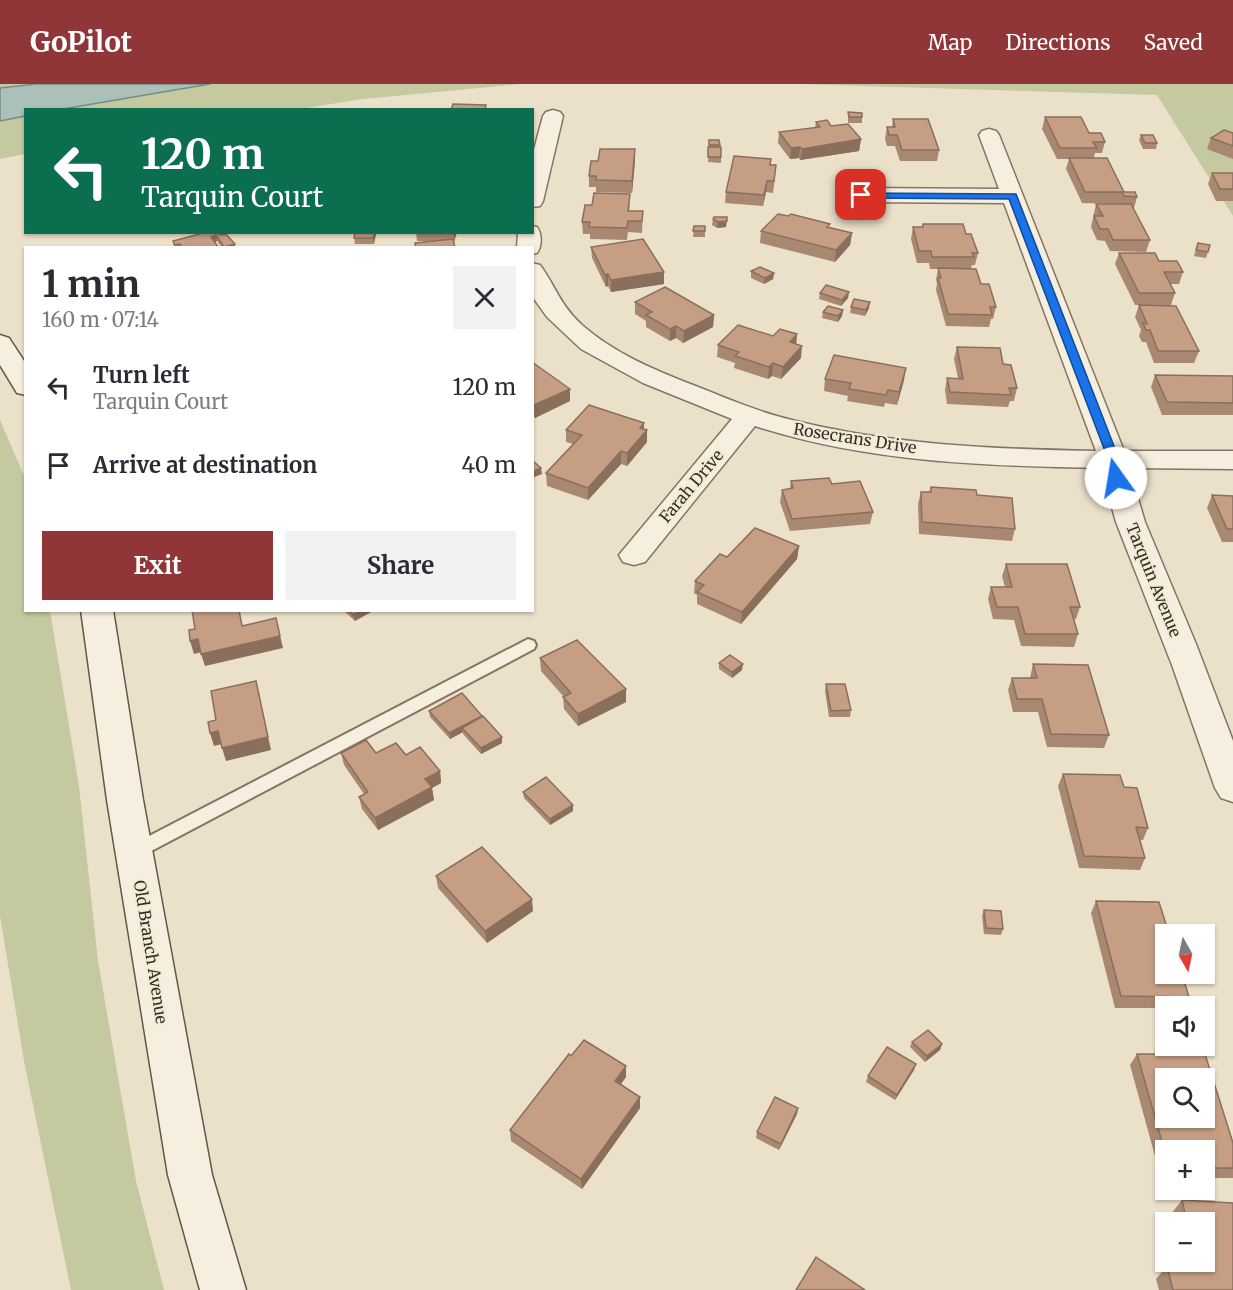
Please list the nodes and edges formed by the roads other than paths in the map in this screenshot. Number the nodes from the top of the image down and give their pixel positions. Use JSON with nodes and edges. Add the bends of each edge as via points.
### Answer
{"nodes":[{"id":1,"x":553,"y":116,"type":"dead end"},
{"id":2,"x":989,"y":135,"type":"dead end"},
{"id":3,"x":534,"y":193,"type":"edge"},
{"id":4,"x":861,"y":195,"type":"dead end"},
{"id":5,"x":1012,"y":196,"type":"junction"},
{"id":6,"x":534,"y":275,"type":"edge"},
{"id":7,"x":0,"y":343,"type":"edge"},
{"id":8,"x":24,"y":384,"type":"edge"},
{"id":9,"x":749,"y":416,"type":"junction"},
{"id":10,"x":1113,"y":459,"type":"junction"},
{"id":11,"x":1233,"y":460,"type":"edge"},
{"id":12,"x":634,"y":555,"type":"dead end"},
{"id":13,"x":97,"y":612,"type":"edge"},
{"id":14,"x":528,"y":645,"type":"dead end"},
{"id":15,"x":1233,"y":788,"type":"edge"},
{"id":16,"x":134,"y":852,"type":"junction"},
{"id":17,"x":223,"y":1290,"type":"edge"}],
"edges":[{"from":1,"to":3,"type":"street"},
{"from":2,"to":5,"type":"street","name":"Tarquin Avenue"},
{"from":4,"to":5,"type":"street"},
{"from":5,"to":10,"type":"street","name":"Tarquin Avenue"},
{"from":6,"to":9,"type":"street","name":"Rosecrans Drive","via":[[558,317],[588,343],[633,370]]},
{"from":7,"to":8,"type":"street"},
{"from":9,"to":10,"type":"street","name":"Rosecrans Drive","via":[[820,434],[903,447]]},
{"from":9,"to":12,"type":"street","name":"Farah Drive"},
{"from":10,"to":11,"type":"street","name":"Rosecrans Drive"},
{"from":10,"to":15,"type":"street","name":"Tarquin Avenue","via":[[1131,523]]},
{"from":13,"to":16,"type":"street","name":"Old Branch Avenue"},
{"from":14,"to":16,"type":"lane"},
{"from":16,"to":17,"type":"street","name":"Old Branch Avenue","via":[[190,1175]]}]}
